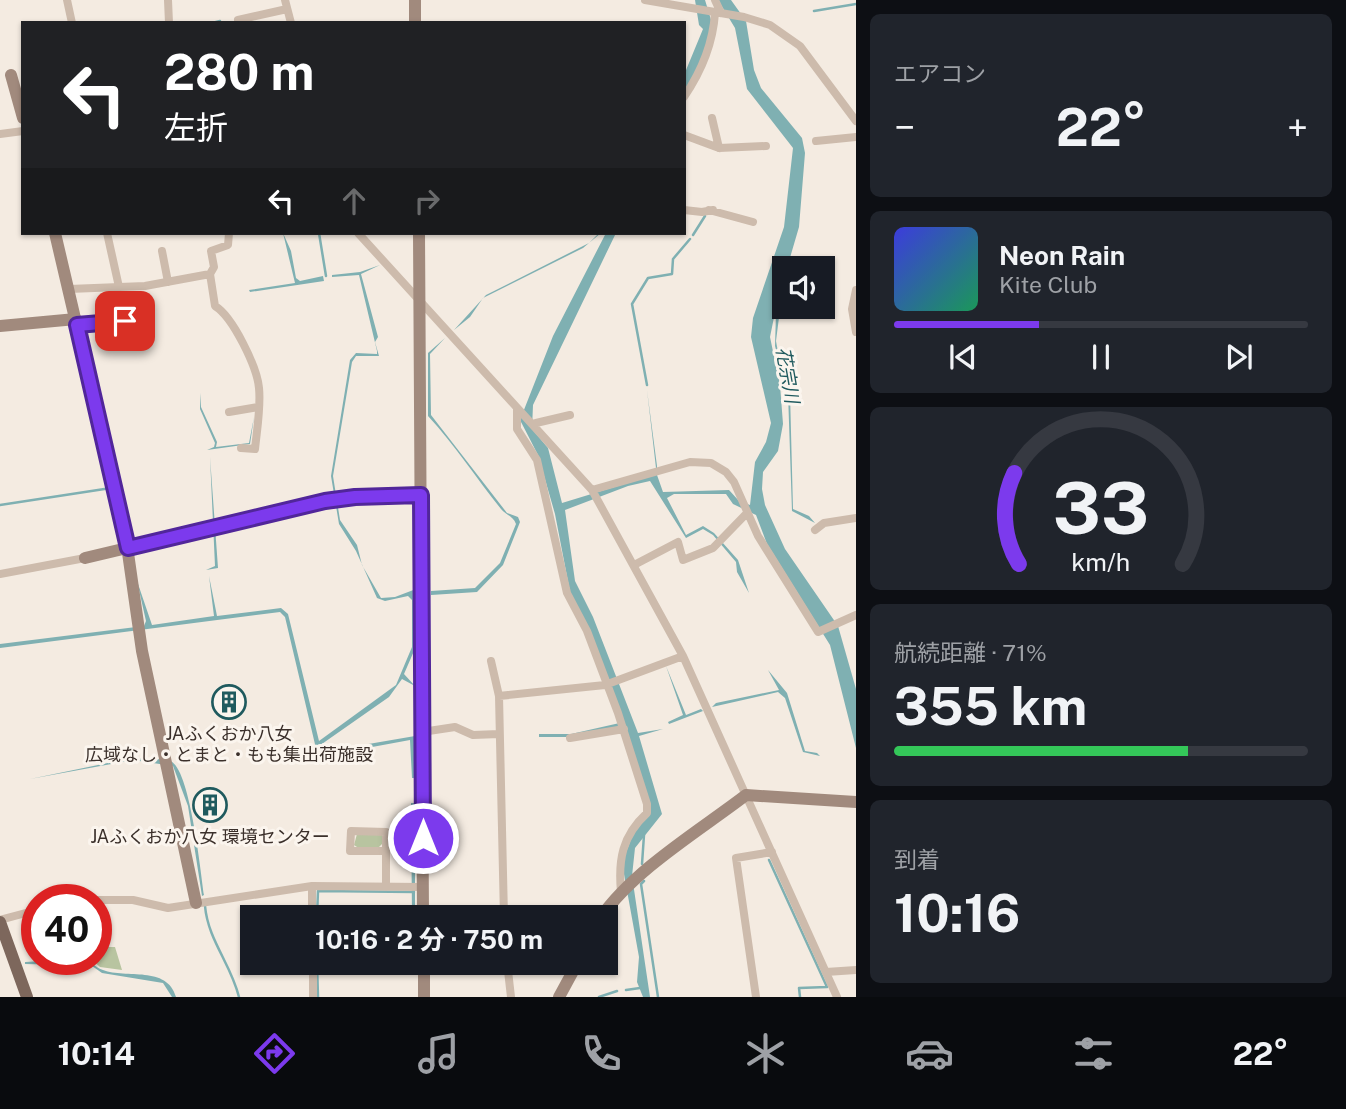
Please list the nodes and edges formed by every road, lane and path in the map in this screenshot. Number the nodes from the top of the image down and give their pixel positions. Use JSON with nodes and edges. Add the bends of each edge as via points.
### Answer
{"nodes":[{"id":1,"x":67,"y":0,"type":"edge"},
{"id":2,"x":167,"y":0,"type":"edge"},
{"id":3,"x":415,"y":0,"type":"edge"},
{"id":4,"x":645,"y":0,"type":"edge"},
{"id":5,"x":715,"y":0,"type":"edge"},
{"id":6,"x":286,"y":4,"type":"edge"},
{"id":7,"x":717,"y":13,"type":"junction"},
{"id":8,"x":238,"y":20,"type":"dead end"},
{"id":9,"x":72,"y":21,"type":"edge"},
{"id":10,"x":169,"y":21,"type":"edge"},
{"id":11,"x":290,"y":21,"type":"edge"},
{"id":12,"x":415,"y":21,"type":"edge"},
{"id":13,"x":8,"y":76,"type":"edge"},
{"id":14,"x":686,"y":94,"type":"edge"},
{"id":15,"x":21,"y":112,"type":"edge"},
{"id":16,"x":712,"y":118,"type":"dead end"},
{"id":17,"x":856,"y":121,"type":"edge"},
{"id":18,"x":21,"y":131,"type":"edge"},
{"id":19,"x":0,"y":134,"type":"edge"},
{"id":20,"x":686,"y":136,"type":"edge"},
{"id":21,"x":856,"y":137,"type":"edge"},
{"id":22,"x":816,"y":141,"type":"dead end"},
{"id":23,"x":766,"y":146,"type":"dead end"},
{"id":24,"x":719,"y":148,"type":"junction"},
{"id":25,"x":686,"y":210,"type":"edge"},
{"id":26,"x":709,"y":210,"type":"junction"},
{"id":27,"x":719,"y":211,"type":"dead end"},
{"id":28,"x":753,"y":222,"type":"dead end"},
{"id":29,"x":55,"y":235,"type":"edge"},
{"id":30,"x":107,"y":235,"type":"edge"},
{"id":31,"x":229,"y":235,"type":"edge"},
{"id":32,"x":360,"y":235,"type":"edge"},
{"id":33,"x":419,"y":235,"type":"edge"},
{"id":34,"x":162,"y":251,"type":"dead end"},
{"id":35,"x":210,"y":274,"type":"junction"},
{"id":36,"x":168,"y":282,"type":"junction"},
{"id":37,"x":119,"y":288,"type":"junction"},
{"id":38,"x":68,"y":289,"type":"junction"},
{"id":39,"x":856,"y":290,"type":"edge"},
{"id":40,"x":420,"y":301,"type":"junction"},
{"id":41,"x":149,"y":319,"type":"dead end"},
{"id":42,"x":76,"y":322,"type":"junction"},
{"id":43,"x":0,"y":326,"type":"edge"},
{"id":44,"x":856,"y":332,"type":"edge"},
{"id":45,"x":255,"y":408,"type":"junction"},
{"id":46,"x":517,"y":410,"type":"junction"},
{"id":47,"x":229,"y":412,"type":"dead end"},
{"id":48,"x":570,"y":415,"type":"dead end"},
{"id":49,"x":535,"y":427,"type":"junction"},
{"id":50,"x":240,"y":449,"type":"dead end"},
{"id":51,"x":592,"y":489,"type":"junction"},
{"id":52,"x":421,"y":495,"type":"junction"},
{"id":53,"x":747,"y":513,"type":"junction"},
{"id":54,"x":856,"y":518,"type":"edge"},
{"id":55,"x":814,"y":530,"type":"dead end"},
{"id":56,"x":128,"y":548,"type":"junction"},
{"id":57,"x":85,"y":558,"type":"joint"},
{"id":58,"x":634,"y":565,"type":"junction"},
{"id":59,"x":0,"y":574,"type":"edge"},
{"id":60,"x":856,"y":615,"type":"edge"},
{"id":61,"x":683,"y":656,"type":"junction"},
{"id":62,"x":491,"y":661,"type":"dead end"},
{"id":63,"x":606,"y":685,"type":"junction"},
{"id":64,"x":499,"y":696,"type":"junction"},
{"id":65,"x":624,"y":729,"type":"junction"},
{"id":66,"x":422,"y":732,"type":"junction"},
{"id":67,"x":499,"y":734,"type":"junction"},
{"id":68,"x":570,"y":738,"type":"dead end"},
{"id":69,"x":746,"y":795,"type":"junction"},
{"id":70,"x":856,"y":802,"type":"edge"},
{"id":71,"x":386,"y":851,"type":"junction"},
{"id":72,"x":772,"y":852,"type":"junction"},
{"id":73,"x":312,"y":886,"type":"junction"},
{"id":74,"x":386,"y":887,"type":"junction"},
{"id":75,"x":423,"y":887,"type":"junction"},
{"id":76,"x":621,"y":892,"type":"junction"},
{"id":77,"x":112,"y":900,"type":"edge"},
{"id":78,"x":196,"y":903,"type":"junction"},
{"id":79,"x":312,"y":905,"type":"edge"},
{"id":80,"x":423,"y":905,"type":"edge"},
{"id":81,"x":504,"y":905,"type":"edge"},
{"id":82,"x":611,"y":905,"type":"edge"},
{"id":83,"x":21,"y":915,"type":"edge"},
{"id":84,"x":0,"y":921,"type":"edge"},
{"id":85,"x":856,"y":970,"type":"edge"},
{"id":86,"x":826,"y":972,"type":"junction"},
{"id":87,"x":313,"y":975,"type":"edge"},
{"id":88,"x":424,"y":975,"type":"edge"},
{"id":89,"x":509,"y":975,"type":"edge"},
{"id":90,"x":571,"y":975,"type":"edge"},
{"id":91,"x":27,"y":997,"type":"edge"},
{"id":92,"x":313,"y":997,"type":"edge"},
{"id":93,"x":424,"y":997,"type":"edge"},
{"id":94,"x":512,"y":997,"type":"edge"},
{"id":95,"x":559,"y":997,"type":"edge"},
{"id":96,"x":756,"y":997,"type":"edge"},
{"id":97,"x":837,"y":997,"type":"edge"}],
"edges":[{"from":1,"to":9,"type":"street"},
{"from":2,"to":10,"type":"street"},
{"from":3,"to":12,"type":"street"},
{"from":4,"to":7,"type":"street"},
{"from":5,"to":7,"type":"street"},
{"from":6,"to":8,"type":"street"},
{"from":6,"to":11,"type":"street"},
{"from":7,"to":14,"type":"street","via":[[704,61]]},
{"from":7,"to":17,"type":"street","via":[[770,25],[800,46]]},
{"from":13,"to":15,"type":"street"},
{"from":16,"to":24,"type":"street"},
{"from":18,"to":19,"type":"street"},
{"from":20,"to":24,"type":"street"},
{"from":21,"to":22,"type":"street"},
{"from":23,"to":24,"type":"street"},
{"from":25,"to":26,"type":"street"},
{"from":26,"to":27,"type":"street"},
{"from":26,"to":28,"type":"street"},
{"from":29,"to":38,"type":"street"},
{"from":30,"to":37,"type":"street"},
{"from":31,"to":35,"type":"street","via":[[228,245],[211,251],[214,267]]},
{"from":32,"to":40,"type":"street"},
{"from":33,"to":40,"type":"street"},
{"from":34,"to":36,"type":"street"},
{"from":35,"to":36,"type":"street"},
{"from":35,"to":45,"type":"street","via":[[215,306],[227,313],[256,374]]},
{"from":36,"to":37,"type":"street"},
{"from":37,"to":38,"type":"street"},
{"from":38,"to":42,"type":"street"},
{"from":39,"to":44,"type":"street","via":[[852,309]]},
{"from":40,"to":46,"type":"street"},
{"from":40,"to":52,"type":"street"},
{"from":41,"to":42,"type":"street"},
{"from":42,"to":43,"type":"street"},
{"from":42,"to":56,"type":"street"},
{"from":45,"to":47,"type":"street"},
{"from":45,"to":50,"type":"street","via":[[255,449]]},
{"from":46,"to":49,"type":"street"},
{"from":46,"to":63,"type":"street","via":[[517,429],[537,460],[567,593],[587,631]]},
{"from":48,"to":49,"type":"street"},
{"from":49,"to":51,"type":"street"},
{"from":51,"to":53,"type":"street","via":[[701,460],[726,472]]},
{"from":51,"to":58,"type":"street"},
{"from":52,"to":56,"type":"street","via":[[336,499]]},
{"from":52,"to":66,"type":"street"},
{"from":53,"to":58,"type":"street","via":[[713,548],[683,560],[678,542]]},
{"from":53,"to":60,"type":"street","via":[[818,632]]},
{"from":54,"to":55,"type":"street","via":[[824,523]]},
{"from":56,"to":57,"type":"street"},
{"from":56,"to":78,"type":"street","via":[[138,629]]},
{"from":57,"to":59,"type":"street"},
{"from":58,"to":61,"type":"street"},
{"from":61,"to":63,"type":"street"},
{"from":61,"to":69,"type":"street"},
{"from":62,"to":64,"type":"street"},
{"from":63,"to":64,"type":"street"},
{"from":63,"to":65,"type":"street"},
{"from":64,"to":67,"type":"street"},
{"from":65,"to":68,"type":"street"},
{"from":65,"to":76,"type":"street","via":[[647,813],[635,823],[620,853]]},
{"from":66,"to":67,"type":"street","via":[[455,727],[473,735]]},
{"from":66,"to":75,"type":"street"},
{"from":67,"to":81,"type":"street"},
{"from":69,"to":70,"type":"street"},
{"from":69,"to":72,"type":"street"},
{"from":69,"to":76,"type":"street"},
{"from":71,"to":71,"type":"street","via":[[386,832],[351,831],[350,851]]},
{"from":71,"to":74,"type":"street"},
{"from":72,"to":86,"type":"street"},
{"from":72,"to":96,"type":"street","via":[[736,858]]},
{"from":73,"to":74,"type":"street"},
{"from":73,"to":78,"type":"street"},
{"from":73,"to":79,"type":"street"},
{"from":74,"to":75,"type":"street"},
{"from":75,"to":80,"type":"street"},
{"from":76,"to":82,"type":"street"},
{"from":77,"to":78,"type":"street","via":[[169,908]]},
{"from":83,"to":84,"type":"street"},
{"from":84,"to":91,"type":"main road"},
{"from":85,"to":86,"type":"street"},
{"from":86,"to":97,"type":"street"},
{"from":87,"to":92,"type":"street"},
{"from":88,"to":93,"type":"street"},
{"from":89,"to":94,"type":"street"},
{"from":90,"to":95,"type":"street"}]}
